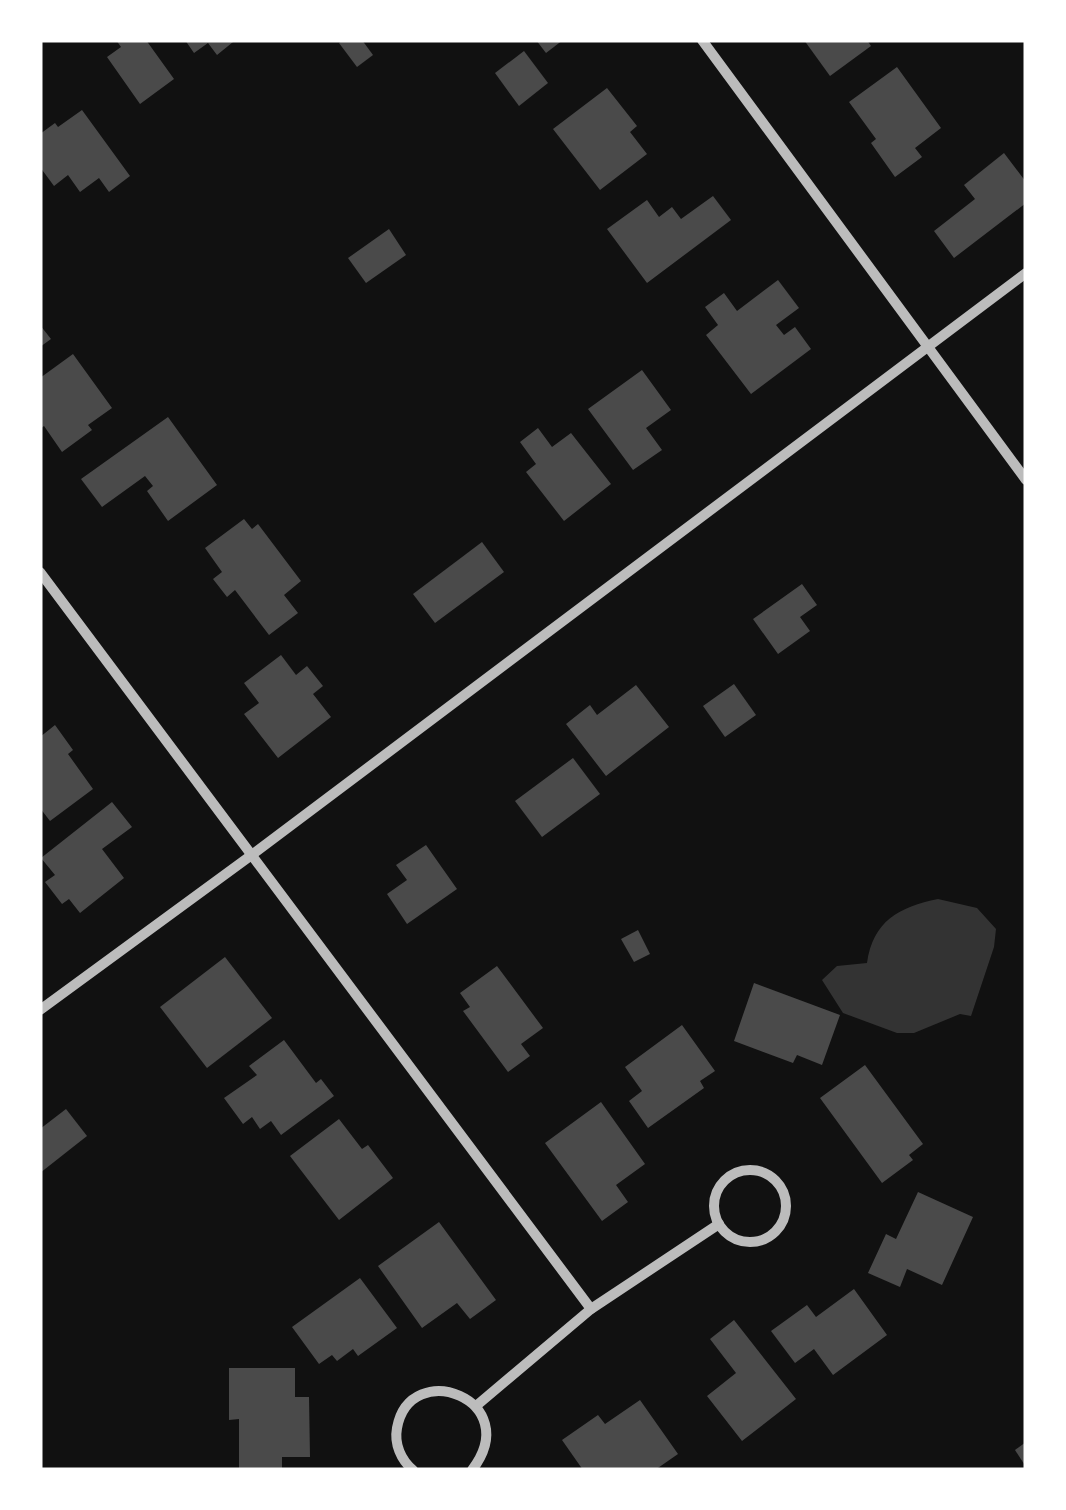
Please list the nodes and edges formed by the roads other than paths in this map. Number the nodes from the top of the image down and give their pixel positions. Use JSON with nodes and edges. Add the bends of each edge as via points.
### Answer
{"nodes":[{"id":1,"x":702,"y":40,"type":"edge"},
{"id":2,"x":1026,"y":273,"type":"edge"},
{"id":3,"x":926,"y":346,"type":"junction"},
{"id":4,"x":1026,"y":480,"type":"edge"},
{"id":5,"x":40,"y":572,"type":"edge"},
{"id":6,"x":252,"y":854,"type":"junction"},
{"id":7,"x":40,"y":1010,"type":"edge"},
{"id":8,"x":719,"y":1224,"type":"junction"},
{"id":9,"x":592,"y":1309,"type":"junction"},
{"id":10,"x":476,"y":1406,"type":"junction"},
{"id":11,"x":413,"y":1470,"type":"edge"},
{"id":12,"x":472,"y":1470,"type":"edge"}],
"edges":[{"from":1,"to":3,"type":"street"},
{"from":2,"to":3,"type":"street"},
{"from":3,"to":4,"type":"street"},
{"from":3,"to":6,"type":"street"},
{"from":5,"to":6,"type":"street"},
{"from":6,"to":7,"type":"street"},
{"from":6,"to":9,"type":"street"},
{"from":8,"to":8,"type":"street","via":[[741,1241],[768,1238],[785,1216],[782,1188],[760,1172],[732,1175],[715,1197]]},
{"from":8,"to":9,"type":"street"},
{"from":9,"to":10,"type":"street"},
{"from":10,"to":11,"type":"street","via":[[445,1390],[412,1401],[396,1432],[398,1450]]},
{"from":10,"to":12,"type":"street","via":[[487,1440]]}]}
